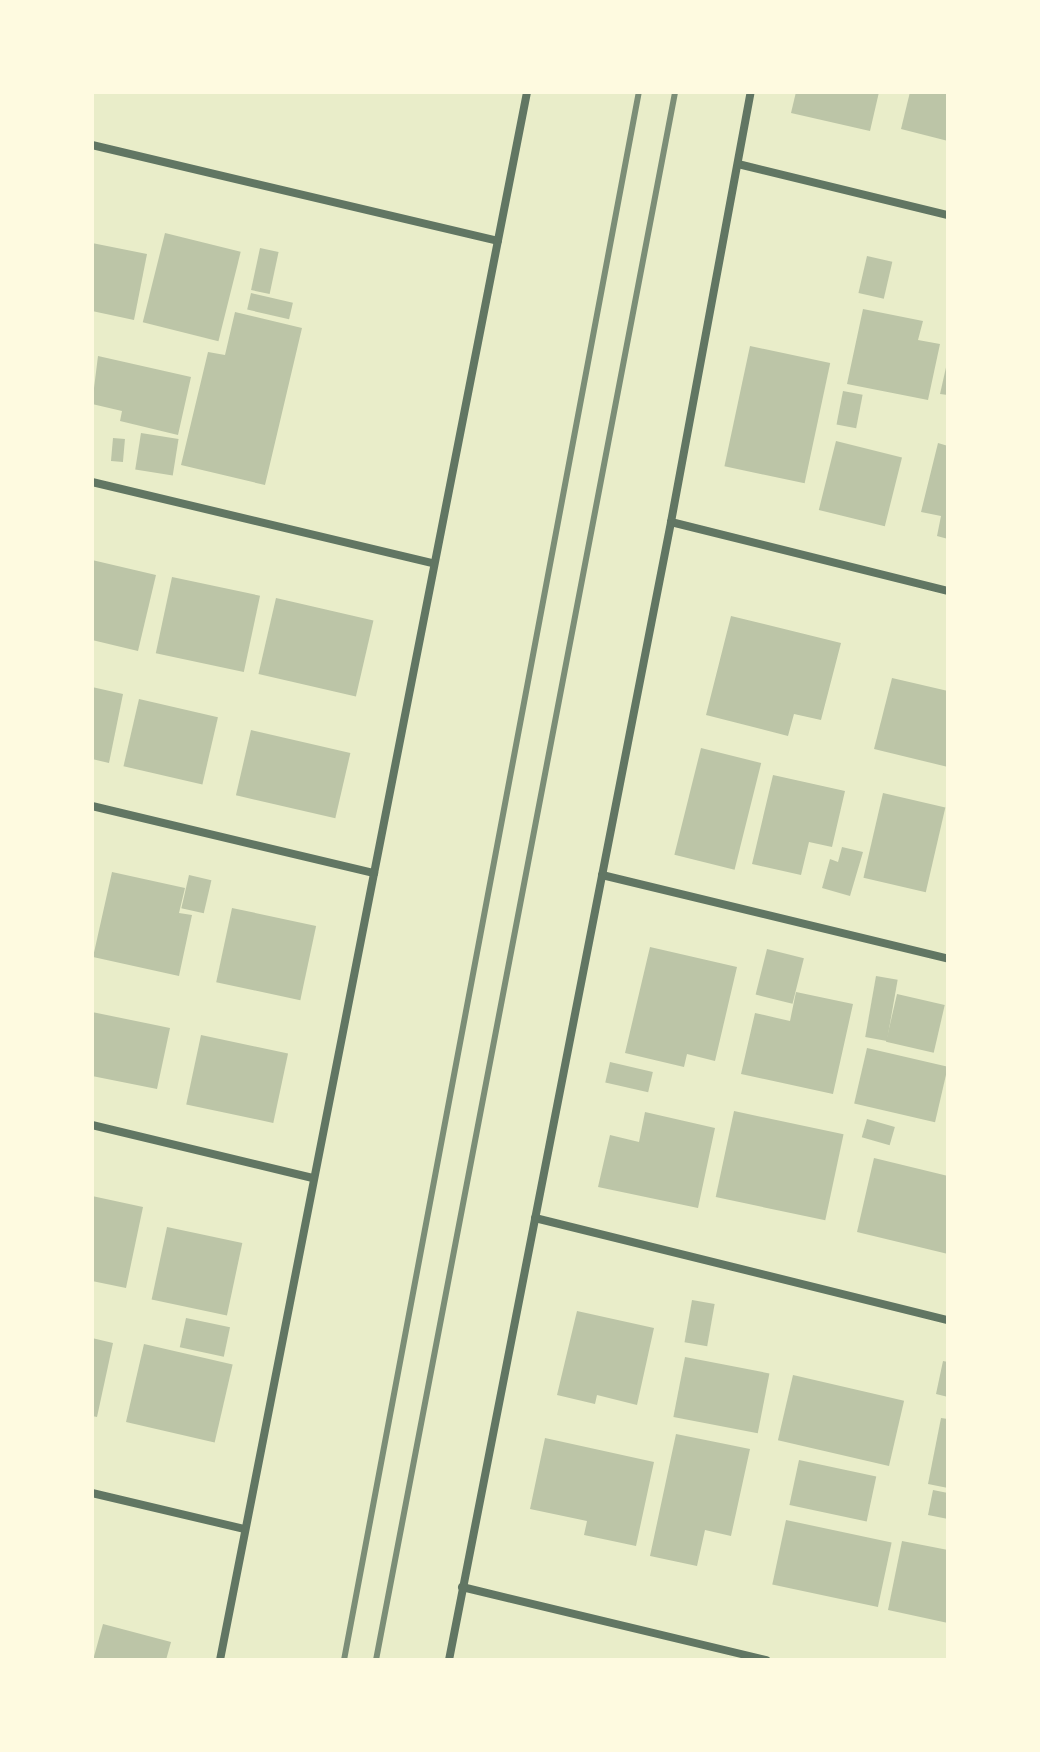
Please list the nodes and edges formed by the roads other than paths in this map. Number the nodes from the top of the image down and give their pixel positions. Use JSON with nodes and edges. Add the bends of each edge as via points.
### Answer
{"nodes":[{"id":1,"x":527,"y":92,"type":"edge"},
{"id":2,"x":751,"y":92,"type":"edge"},
{"id":3,"x":92,"y":145,"type":"edge"},
{"id":4,"x":738,"y":164,"type":"junction"},
{"id":5,"x":948,"y":215,"type":"edge"},
{"id":6,"x":498,"y":241,"type":"junction"},
{"id":7,"x":92,"y":482,"type":"edge"},
{"id":8,"x":671,"y":522,"type":"junction"},
{"id":9,"x":433,"y":563,"type":"junction"},
{"id":10,"x":948,"y":591,"type":"edge"},
{"id":11,"x":92,"y":806,"type":"edge"},
{"id":12,"x":374,"y":873,"type":"junction"},
{"id":13,"x":602,"y":875,"type":"junction"},
{"id":14,"x":948,"y":959,"type":"edge"},
{"id":15,"x":92,"y":1125,"type":"edge"},
{"id":16,"x":313,"y":1178,"type":"junction"},
{"id":17,"x":535,"y":1218,"type":"junction"},
{"id":18,"x":948,"y":1320,"type":"edge"},
{"id":19,"x":92,"y":1493,"type":"edge"},
{"id":20,"x":244,"y":1529,"type":"junction"},
{"id":21,"x":462,"y":1587,"type":"junction"},
{"id":22,"x":220,"y":1660,"type":"edge"},
{"id":23,"x":449,"y":1660,"type":"edge"},
{"id":24,"x":766,"y":1660,"type":"edge"}],
"edges":[{"from":1,"to":6,"type":"street"},
{"from":2,"to":4,"type":"street"},
{"from":3,"to":6,"type":"street"},
{"from":4,"to":5,"type":"street"},
{"from":4,"to":8,"type":"street"},
{"from":6,"to":9,"type":"street"},
{"from":7,"to":9,"type":"street"},
{"from":8,"to":10,"type":"street"},
{"from":8,"to":13,"type":"street"},
{"from":9,"to":12,"type":"street"},
{"from":11,"to":12,"type":"street"},
{"from":12,"to":16,"type":"street"},
{"from":13,"to":14,"type":"street"},
{"from":13,"to":17,"type":"street"},
{"from":15,"to":16,"type":"street"},
{"from":16,"to":20,"type":"street"},
{"from":17,"to":18,"type":"street"},
{"from":17,"to":21,"type":"street"},
{"from":19,"to":20,"type":"street"},
{"from":20,"to":22,"type":"street"},
{"from":21,"to":23,"type":"street"},
{"from":21,"to":24,"type":"street"}]}
